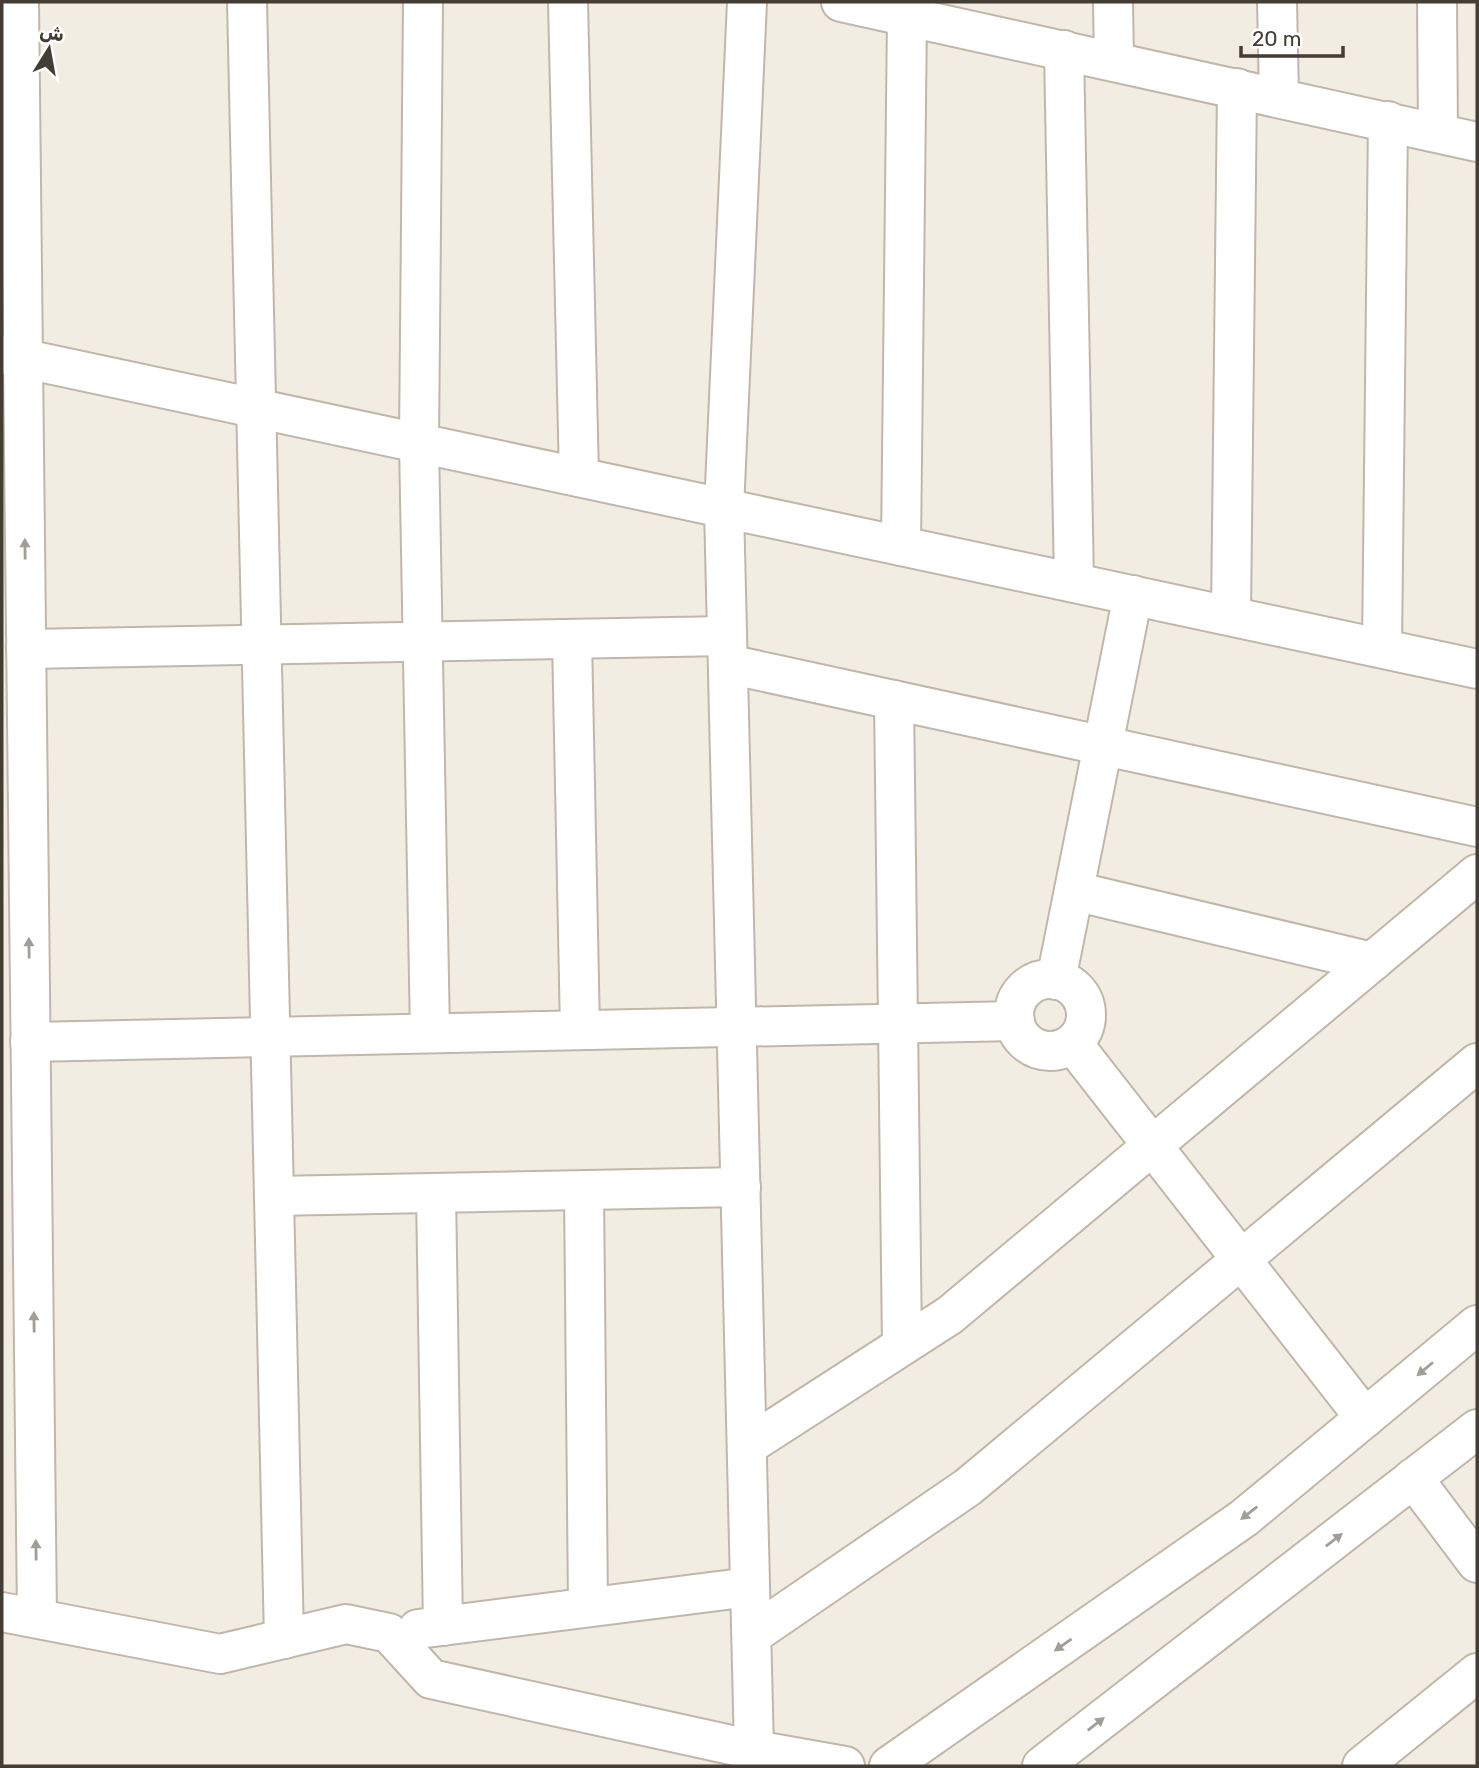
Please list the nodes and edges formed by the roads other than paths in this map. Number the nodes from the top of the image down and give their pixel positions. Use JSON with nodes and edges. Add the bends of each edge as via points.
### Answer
{"nodes":[{"id":1,"x":19,"y":2,"type":"edge"},
{"id":2,"x":247,"y":2,"type":"edge"},
{"id":3,"x":423,"y":2,"type":"edge"},
{"id":4,"x":568,"y":2,"type":"edge"},
{"id":5,"x":747,"y":2,"type":"edge"},
{"id":6,"x":841,"y":2,"type":"edge"},
{"id":7,"x":1113,"y":2,"type":"edge"},
{"id":8,"x":1277,"y":2,"type":"edge"},
{"id":9,"x":1437,"y":2,"type":"edge"},
{"id":10,"x":926,"y":13,"type":"edge"},
{"id":11,"x":1064,"y":50,"type":"junction"},
{"id":12,"x":1114,"y":61,"type":"junction"},
{"id":13,"x":1237,"y":88,"type":"junction"},
{"id":14,"x":1279,"y":97,"type":"junction"},
{"id":15,"x":1388,"y":121,"type":"junction"},
{"id":16,"x":1438,"y":132,"type":"junction"},
{"id":17,"x":1477,"y":142,"type":"edge"},
{"id":18,"x":12,"y":356,"type":"edge"},
{"id":19,"x":256,"y":408,"type":"junction"},
{"id":20,"x":419,"y":443,"type":"junction"},
{"id":21,"x":579,"y":477,"type":"junction"},
{"id":22,"x":724,"y":508,"type":"junction"},
{"id":23,"x":901,"y":546,"type":"junction"},
{"id":24,"x":1074,"y":582,"type":"junction"},
{"id":25,"x":1133,"y":595,"type":"junction"},
{"id":26,"x":14,"y":607,"type":"edge"},
{"id":27,"x":1231,"y":616,"type":"junction"},
{"id":28,"x":572,"y":639,"type":"junction"},
{"id":29,"x":423,"y":642,"type":"junction"},
{"id":30,"x":261,"y":645,"type":"junction"},
{"id":31,"x":1382,"y":648,"type":"junction"},
{"id":32,"x":26,"y":649,"type":"junction"},
{"id":33,"x":728,"y":650,"type":"junction"},
{"id":34,"x":1477,"y":668,"type":"edge"},
{"id":35,"x":14,"y":698,"type":"edge"},
{"id":36,"x":894,"y":700,"type":"junction"},
{"id":37,"x":1103,"y":746,"type":"junction"},
{"id":38,"x":1477,"y":827,"type":"edge"},
{"id":39,"x":1477,"y":874,"type":"edge"},
{"id":40,"x":1074,"y":891,"type":"junction"},
{"id":41,"x":1372,"y":962,"type":"junction"},
{"id":42,"x":1056,"y":980,"type":"junction"},
{"id":43,"x":16,"y":999,"type":"edge"},
{"id":44,"x":1015,"y":1021,"type":"junction"},
{"id":45,"x":898,"y":1023,"type":"junction"},
{"id":46,"x":737,"y":1026,"type":"junction"},
{"id":47,"x":580,"y":1030,"type":"junction"},
{"id":48,"x":430,"y":1033,"type":"junction"},
{"id":49,"x":271,"y":1037,"type":"junction"},
{"id":50,"x":30,"y":1042,"type":"junction"},
{"id":51,"x":1073,"y":1044,"type":"junction"},
{"id":52,"x":1477,"y":1063,"type":"edge"},
{"id":53,"x":16,"y":1096,"type":"edge"},
{"id":54,"x":1152,"y":1146,"type":"junction"},
{"id":55,"x":741,"y":1187,"type":"junction"},
{"id":56,"x":584,"y":1190,"type":"junction"},
{"id":57,"x":436,"y":1193,"type":"junction"},
{"id":58,"x":274,"y":1196,"type":"junction"},
{"id":59,"x":1241,"y":1259,"type":"junction"},
{"id":60,"x":1477,"y":1325,"type":"edge"},
{"id":61,"x":902,"y":1345,"type":"junction"},
{"id":62,"x":1365,"y":1418,"type":"junction"},
{"id":63,"x":1477,"y":1429,"type":"edge"},
{"id":64,"x":747,"y":1446,"type":"junction"},
{"id":65,"x":1413,"y":1478,"type":"junction"},
{"id":66,"x":1477,"y":1563,"type":"edge"},
{"id":67,"x":750,"y":1587,"type":"junction"},
{"id":68,"x":588,"y":1608,"type":"junction"},
{"id":69,"x":19,"y":1615,"type":"edge"},
{"id":70,"x":443,"y":1626,"type":"junction"},
{"id":71,"x":388,"y":1633,"type":"junction"},
{"id":72,"x":752,"y":1635,"type":"junction"},
{"id":73,"x":284,"y":1639,"type":"junction"},
{"id":74,"x":1477,"y":1673,"type":"edge"},
{"id":75,"x":754,"y":1750,"type":"junction"},
{"id":76,"x":845,"y":1766,"type":"edge"},
{"id":77,"x":889,"y":1766,"type":"edge"},
{"id":78,"x":1042,"y":1766,"type":"edge"},
{"id":79,"x":1362,"y":1766,"type":"edge"}],
"edges":[{"from":1,"to":18,"type":"street"},
{"from":2,"to":19,"type":"street"},
{"from":3,"to":20,"type":"street"},
{"from":4,"to":21,"type":"street"},
{"from":5,"to":22,"type":"street"},
{"from":6,"to":10,"type":"street"},
{"from":7,"to":12,"type":"street"},
{"from":8,"to":14,"type":"street"},
{"from":9,"to":16,"type":"street"},
{"from":10,"to":11,"type":"street"},
{"from":10,"to":23,"type":"street"},
{"from":11,"to":12,"type":"street"},
{"from":11,"to":24,"type":"street"},
{"from":12,"to":13,"type":"street"},
{"from":13,"to":14,"type":"street"},
{"from":13,"to":27,"type":"street"},
{"from":14,"to":15,"type":"street"},
{"from":15,"to":16,"type":"street"},
{"from":15,"to":31,"type":"street"},
{"from":16,"to":17,"type":"street"},
{"from":18,"to":19,"type":"street"},
{"from":26,"to":18,"type":"street","one_way":true},
{"from":19,"to":20,"type":"street"},
{"from":19,"to":30,"type":"street"},
{"from":20,"to":21,"type":"street"},
{"from":20,"to":29,"type":"street"},
{"from":21,"to":22,"type":"street"},
{"from":22,"to":23,"type":"street"},
{"from":22,"to":33,"type":"street"},
{"from":23,"to":24,"type":"street"},
{"from":24,"to":25,"type":"street"},
{"from":25,"to":27,"type":"street"},
{"from":25,"to":37,"type":"street"},
{"from":26,"to":32,"type":"street"},
{"from":27,"to":31,"type":"street"},
{"from":28,"to":29,"type":"street"},
{"from":28,"to":33,"type":"street"},
{"from":28,"to":47,"type":"street"},
{"from":29,"to":30,"type":"street"},
{"from":29,"to":48,"type":"street"},
{"from":30,"to":32,"type":"street"},
{"from":30,"to":49,"type":"street"},
{"from":31,"to":34,"type":"street"},
{"from":32,"to":35,"type":"street"},
{"from":33,"to":36,"type":"street"},
{"from":33,"to":46,"type":"street"},
{"from":43,"to":35,"type":"street","one_way":true},
{"from":36,"to":37,"type":"street"},
{"from":36,"to":45,"type":"street"},
{"from":37,"to":38,"type":"street"},
{"from":37,"to":40,"type":"street"},
{"from":39,"to":41,"type":"street"},
{"from":40,"to":41,"type":"street"},
{"from":40,"to":42,"type":"street"},
{"from":41,"to":54,"type":"street"},
{"from":42,"to":44,"type":"street","via":[[1027,987],[1015,1008]]},
{"from":42,"to":51,"type":"street","via":[[1074,989],[1086,1011],[1086,1023]]},
{"from":43,"to":50,"type":"street"},
{"from":44,"to":45,"type":"street"},
{"from":44,"to":51,"type":"street","via":[[1018,1033],[1037,1049],[1061,1050]]},
{"from":45,"to":46,"type":"street"},
{"from":45,"to":61,"type":"street"},
{"from":46,"to":47,"type":"street"},
{"from":46,"to":55,"type":"street"},
{"from":47,"to":48,"type":"street"},
{"from":48,"to":49,"type":"street"},
{"from":49,"to":50,"type":"street"},
{"from":49,"to":58,"type":"street"},
{"from":50,"to":53,"type":"street"},
{"from":51,"to":54,"type":"street"},
{"from":52,"to":59,"type":"street"},
{"from":69,"to":53,"type":"street","one_way":true},
{"from":54,"to":59,"type":"street"},
{"from":54,"to":61,"type":"street","via":[[950,1315]]},
{"from":55,"to":56,"type":"street"},
{"from":55,"to":64,"type":"street"},
{"from":56,"to":57,"type":"street"},
{"from":56,"to":68,"type":"street"},
{"from":57,"to":58,"type":"street"},
{"from":57,"to":70,"type":"street"},
{"from":58,"to":73,"type":"street"},
{"from":59,"to":62,"type":"street"},
{"from":59,"to":72,"type":"street","via":[[968,1487]]},
{"from":60,"to":62,"type":"street","one_way":true},
{"from":61,"to":64,"type":"street"},
{"from":62,"to":77,"type":"street","one_way":true,"via":[[1244,1518]]},
{"from":63,"to":65,"type":"street"},
{"from":64,"to":67,"type":"street"},
{"from":65,"to":66,"type":"street"},
{"from":78,"to":65,"type":"street","one_way":true},
{"from":67,"to":68,"type":"street"},
{"from":67,"to":72,"type":"street"},
{"from":68,"to":70,"type":"street"},
{"from":69,"to":73,"type":"street","via":[[220,1654]]},
{"from":70,"to":71,"type":"street"},
{"from":71,"to":73,"type":"street","via":[[346,1624]]},
{"from":71,"to":75,"type":"street","via":[[431,1679]]},
{"from":72,"to":75,"type":"street"},
{"from":74,"to":79,"type":"street"},
{"from":75,"to":76,"type":"street"}]}
